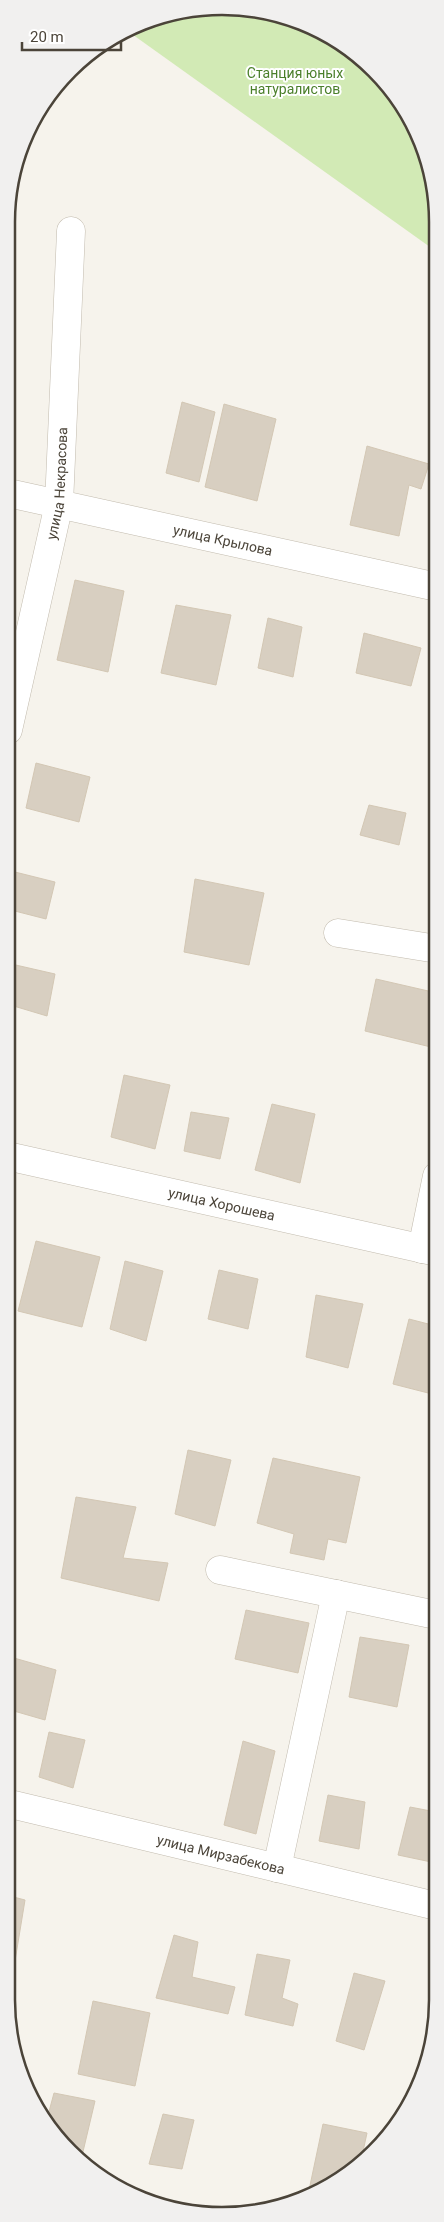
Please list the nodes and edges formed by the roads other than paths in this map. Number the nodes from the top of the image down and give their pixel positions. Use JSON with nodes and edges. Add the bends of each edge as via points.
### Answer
{"nodes":[{"id":1,"x":71,"y":231,"type":"dead end"},
{"id":2,"x":15,"y":495,"type":"edge"},
{"id":3,"x":59,"y":504,"type":"junction"},
{"id":4,"x":429,"y":585,"type":"edge"},
{"id":5,"x":15,"y":699,"type":"edge"},
{"id":6,"x":338,"y":933,"type":"dead end"},
{"id":7,"x":429,"y":948,"type":"edge"},
{"id":8,"x":15,"y":1158,"type":"edge"},
{"id":9,"x":429,"y":1251,"type":"edge"},
{"id":10,"x":220,"y":1570,"type":"dead end"},
{"id":11,"x":336,"y":1594,"type":"junction"},
{"id":12,"x":429,"y":1614,"type":"edge"},
{"id":13,"x":15,"y":1805,"type":"edge"},
{"id":14,"x":277,"y":1868,"type":"junction"},
{"id":15,"x":429,"y":1904,"type":"edge"}],
"edges":[{"from":1,"to":3,"type":"street","name":"улица Некрасова"},
{"from":2,"to":3,"type":"street","name":"улица Крылова"},
{"from":3,"to":4,"type":"street","name":"улица Крылова"},
{"from":3,"to":5,"type":"street","name":"улица Некрасова"},
{"from":6,"to":7,"type":"street"},
{"from":8,"to":9,"type":"street","name":"улица Хорошева"},
{"from":10,"to":11,"type":"street"},
{"from":11,"to":12,"type":"street"},
{"from":11,"to":14,"type":"street"},
{"from":13,"to":14,"type":"street","name":"улица Мирзабекова"},
{"from":14,"to":15,"type":"street","name":"улица Мирзабекова"}]}
